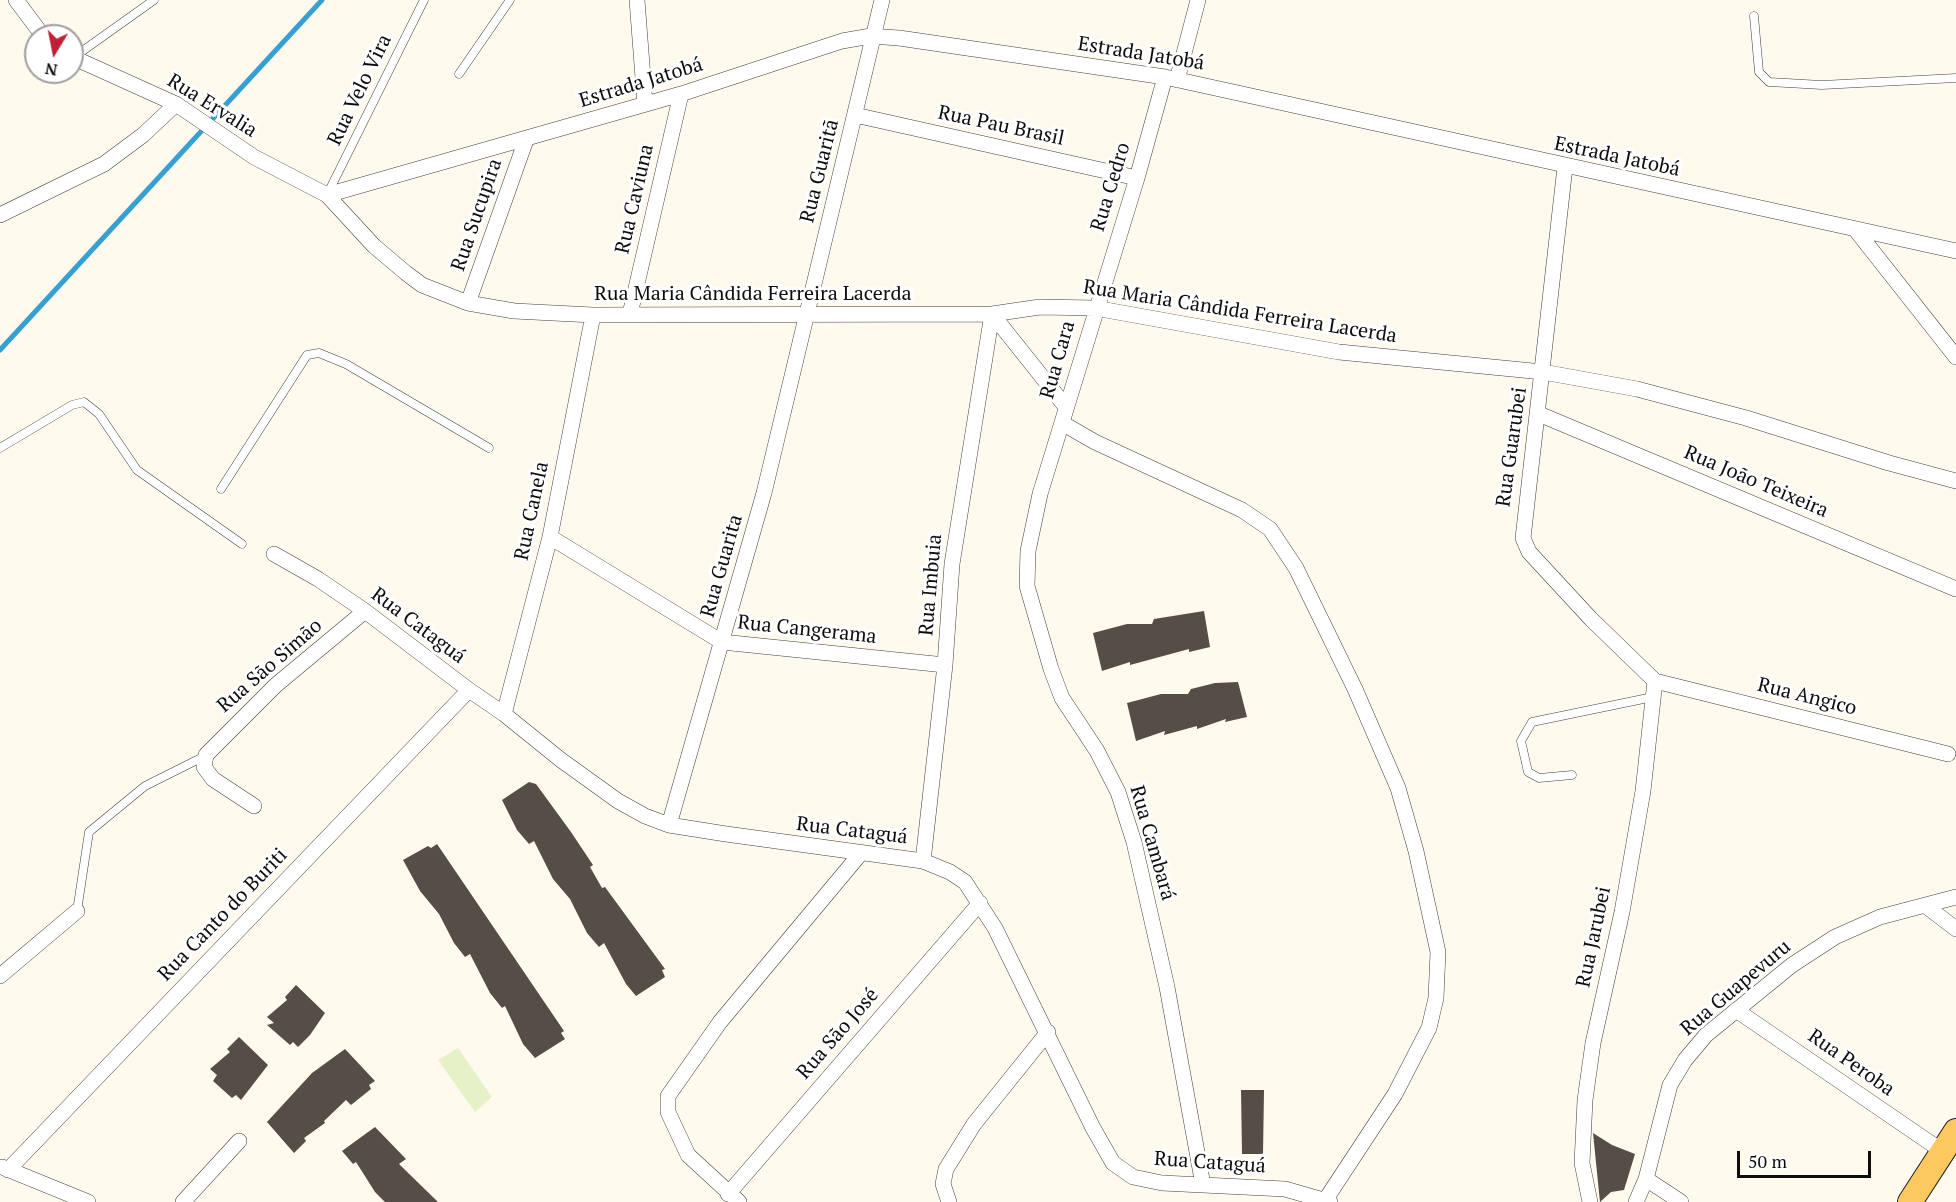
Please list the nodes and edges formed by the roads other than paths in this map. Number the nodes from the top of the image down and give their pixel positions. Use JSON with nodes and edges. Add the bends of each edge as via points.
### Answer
{"nodes":[{"id":1,"x":16,"y":0,"type":"edge"},
{"id":2,"x":154,"y":0,"type":"edge"},
{"id":3,"x":424,"y":0,"type":"edge"},
{"id":4,"x":510,"y":0,"type":"edge"},
{"id":5,"x":637,"y":0,"type":"edge"},
{"id":6,"x":882,"y":0,"type":"edge"},
{"id":7,"x":1198,"y":0,"type":"edge"},
{"id":8,"x":1754,"y":16,"type":"dead end"},
{"id":9,"x":34,"y":24,"type":"edge"},
{"id":10,"x":871,"y":36,"type":"junction"},
{"id":11,"x":84,"y":50,"type":"edge"},
{"id":12,"x":84,"y":63,"type":"edge"},
{"id":13,"x":459,"y":74,"type":"dead end"},
{"id":14,"x":1171,"y":78,"type":"junction"},
{"id":15,"x":1956,"y":78,"type":"edge"},
{"id":16,"x":681,"y":94,"type":"junction"},
{"id":17,"x":176,"y":104,"type":"junction"},
{"id":18,"x":645,"y":104,"type":"junction"},
{"id":19,"x":855,"y":115,"type":"junction"},
{"id":20,"x":526,"y":140,"type":"junction"},
{"id":21,"x":1565,"y":167,"type":"junction"},
{"id":22,"x":1137,"y":178,"type":"junction"},
{"id":23,"x":327,"y":195,"type":"junction"},
{"id":24,"x":0,"y":215,"type":"edge"},
{"id":25,"x":1855,"y":229,"type":"junction"},
{"id":26,"x":1956,"y":251,"type":"edge"},
{"id":27,"x":468,"y":303,"type":"junction"},
{"id":28,"x":1095,"y":308,"type":"junction"},
{"id":29,"x":630,"y":314,"type":"junction"},
{"id":30,"x":992,"y":314,"type":"junction"},
{"id":31,"x":593,"y":315,"type":"junction"},
{"id":32,"x":806,"y":315,"type":"junction"},
{"id":33,"x":1956,"y":357,"type":"edge"},
{"id":34,"x":1543,"y":372,"type":"junction"},
{"id":35,"x":1066,"y":407,"type":"junction"},
{"id":36,"x":1539,"y":414,"type":"junction"},
{"id":37,"x":1062,"y":423,"type":"junction"},
{"id":38,"x":0,"y":448,"type":"edge"},
{"id":39,"x":489,"y":448,"type":"dead end"},
{"id":40,"x":1956,"y":481,"type":"edge"},
{"id":41,"x":221,"y":489,"type":"dead end"},
{"id":42,"x":550,"y":537,"type":"junction"},
{"id":43,"x":242,"y":544,"type":"dead end"},
{"id":44,"x":274,"y":554,"type":"dead end"},
{"id":45,"x":1956,"y":589,"type":"edge"},
{"id":46,"x":365,"y":611,"type":"junction"},
{"id":47,"x":722,"y":642,"type":"junction"},
{"id":48,"x":945,"y":665,"type":"junction"},
{"id":49,"x":1655,"y":681,"type":"junction"},
{"id":50,"x":468,"y":690,"type":"junction"},
{"id":51,"x":1653,"y":697,"type":"junction"},
{"id":52,"x":504,"y":714,"type":"junction"},
{"id":53,"x":1948,"y":754,"type":"dead end"},
{"id":54,"x":206,"y":755,"type":"junction"},
{"id":55,"x":1572,"y":775,"type":"dead end"},
{"id":56,"x":254,"y":806,"type":"dead end"},
{"id":57,"x":669,"y":825,"type":"junction"},
{"id":58,"x":861,"y":853,"type":"junction"},
{"id":59,"x":924,"y":861,"type":"junction"},
{"id":60,"x":1956,"y":897,"type":"edge"},
{"id":61,"x":980,"y":903,"type":"junction"},
{"id":62,"x":1926,"y":906,"type":"junction"},
{"id":63,"x":77,"y":911,"type":"joint"},
{"id":64,"x":1956,"y":928,"type":"edge"},
{"id":65,"x":0,"y":976,"type":"edge"},
{"id":66,"x":1736,"y":1010,"type":"junction"},
{"id":67,"x":1048,"y":1032,"type":"junction"},
{"id":68,"x":1956,"y":1131,"type":"edge"},
{"id":69,"x":239,"y":1141,"type":"dead end"},
{"id":70,"x":1942,"y":1151,"type":"junction"},
{"id":71,"x":4,"y":1168,"type":"edge"},
{"id":72,"x":1646,"y":1179,"type":"junction"},
{"id":73,"x":1203,"y":1185,"type":"junction"},
{"id":74,"x":734,"y":1198,"type":"edge"},
{"id":75,"x":1326,"y":1201,"type":"edge"},
{"id":76,"x":88,"y":1202,"type":"edge"},
{"id":77,"x":183,"y":1202,"type":"edge"},
{"id":78,"x":949,"y":1202,"type":"edge"},
{"id":79,"x":1590,"y":1202,"type":"edge"},
{"id":80,"x":1636,"y":1202,"type":"edge"},
{"id":81,"x":1681,"y":1202,"type":"edge"},
{"id":82,"x":1910,"y":1202,"type":"edge"}],
"edges":[{"from":1,"to":9,"type":"street"},
{"from":2,"to":11,"type":"lane"},
{"from":3,"to":23,"type":"lane","name":"Rua Velo Vira"},
{"from":4,"to":13,"type":"lane"},
{"from":5,"to":18,"type":"street"},
{"from":6,"to":10,"type":"street"},
{"from":7,"to":14,"type":"street","name":"Rua Cedro"},
{"from":8,"to":15,"type":"lane","via":[[1759,72],[1769,82],[1822,85]]},
{"from":10,"to":14,"type":"street","name":"Estrada Jatobá"},
{"from":10,"to":16,"type":"street","name":"Estrada Jatobá","via":[[842,41]]},
{"from":10,"to":19,"type":"street","name":"Rua Guaritã"},
{"from":12,"to":17,"type":"street","name":"Rua Ervalia"},
{"from":14,"to":21,"type":"street","name":"Estrada Jatobá"},
{"from":14,"to":22,"type":"street","name":"Rua Cedro"},
{"from":16,"to":18,"type":"street","name":"Estrada Jatobá"},
{"from":16,"to":29,"type":"street","name":"Rua Caviuna"},
{"from":17,"to":23,"type":"street","name":"Rua Ervalia","via":[[254,157]]},
{"from":17,"to":24,"type":"street","via":[[104,164]]},
{"from":18,"to":20,"type":"street","name":"Estrada Jatobá"},
{"from":19,"to":22,"type":"street","name":"Rua Pau Brasil"},
{"from":19,"to":32,"type":"street","name":"Rua Guaritã"},
{"from":20,"to":23,"type":"street","name":"Estrada Jatobá"},
{"from":20,"to":27,"type":"street","name":"Rua Sucupira"},
{"from":21,"to":25,"type":"street","name":"Estrada Jatobá"},
{"from":21,"to":34,"type":"street","name":"Rua Guarubei"},
{"from":22,"to":28,"type":"street","name":"Rua Cedro"},
{"from":23,"to":27,"type":"street","name":"Rua Maria Cândida Ferreira Lacerda","via":[[374,246],[414,279]]},
{"from":25,"to":26,"type":"street","name":"Estrada Jatobá"},
{"from":25,"to":33,"type":"street"},
{"from":27,"to":31,"type":"street","name":"Rua Maria Cândida Ferreira Lacerda","via":[[514,311]]},
{"from":28,"to":30,"type":"street","name":"Rua Maria Cândida Ferreira Lacerda","via":[[1040,307]]},
{"from":28,"to":34,"type":"street","name":"Rua Maria Cândida Ferreira Lacerda","via":[[1339,352]]},
{"from":28,"to":35,"type":"street","name":"Rua Cara"},
{"from":29,"to":31,"type":"street","name":"Rua Maria Cândida Ferreira Lacerda"},
{"from":29,"to":32,"type":"street","name":"Rua Maria Cândida Ferreira Lacerda"},
{"from":30,"to":32,"type":"street","name":"Rua Maria Cândida Ferreira Lacerda"},
{"from":30,"to":35,"type":"street"},
{"from":30,"to":48,"type":"street","name":"Rua Imbuia","via":[[952,564]]},
{"from":31,"to":42,"type":"street","name":"Rua Canela"},
{"from":32,"to":47,"type":"street","name":"Rua Guarita","via":[[764,493]]},
{"from":34,"to":36,"type":"street","name":"Rua Guarubei"},
{"from":34,"to":40,"type":"street","name":"Rua Maria Cândida Ferreira Lacerda","via":[[1637,389]]},
{"from":35,"to":37,"type":"street","name":"Rua Cara"},
{"from":36,"to":45,"type":"street","name":"Rua João Teixeira"},
{"from":36,"to":49,"type":"street","name":"Rua Guarubei","via":[[1523,523],[1523,538],[1529,552]]},
{"from":37,"to":73,"type":"street","name":"Rua Cambará","via":[[1031,528],[1027,586],[1059,688],[1118,792],[1134,842],[1167,987]]},
{"from":37,"to":75,"type":"street","via":[[1242,510],[1270,529],[1296,568],[1398,788],[1438,952],[1436,998],[1429,1028],[1400,1085]]},
{"from":38,"to":43,"type":"lane","via":[[72,405],[84,402],[99,414],[137,470]]},
{"from":39,"to":41,"type":"lane","via":[[346,364],[319,353],[307,355]]},
{"from":42,"to":47,"type":"street","name":"Rua Cangerama"},
{"from":42,"to":52,"type":"street","name":"Rua Canela"},
{"from":44,"to":46,"type":"street","name":"Rua Cataguá"},
{"from":46,"to":50,"type":"street","name":"Rua Cataguá"},
{"from":46,"to":54,"type":"street","name":"Rua São Simão","via":[[276,685]]},
{"from":47,"to":48,"type":"street","name":"Rua Cangerama"},
{"from":47,"to":57,"type":"street","name":"Rua Guarita"},
{"from":48,"to":59,"type":"street","name":"Rua Imbuia"},
{"from":49,"to":51,"type":"street","name":"Rua Jarubei"},
{"from":49,"to":53,"type":"street","name":"Rua Angico"},
{"from":50,"to":52,"type":"street","name":"Rua Cataguá"},
{"from":50,"to":71,"type":"street","name":"Rua Canto do Buriti"},
{"from":51,"to":55,"type":"lane","via":[[1532,722],[1521,741],[1528,771],[1539,778]]},
{"from":51,"to":79,"type":"street","name":"Rua Jarubei","via":[[1641,802],[1585,1100],[1582,1163]]},
{"from":52,"to":57,"type":"street","name":"Rua Cataguá","via":[[618,801]]},
{"from":54,"to":56,"type":"street","via":[[204,767],[213,779]]},
{"from":54,"to":63,"type":"lane","name":"Rua São Simão","via":[[145,786],[88,832]]},
{"from":57,"to":58,"type":"street","name":"Rua Cataguá"},
{"from":58,"to":59,"type":"street","name":"Rua Cataguá"},
{"from":58,"to":74,"type":"street","via":[[720,1022],[668,1096],[668,1112],[688,1155]]},
{"from":59,"to":61,"type":"street","name":"Rua Cataguá","via":[[965,882]]},
{"from":60,"to":62,"type":"street","name":"Rua Guapevuru"},
{"from":61,"to":67,"type":"street","name":"Rua Cataguá"},
{"from":61,"to":74,"type":"street","name":"Rua São José"},
{"from":62,"to":64,"type":"street"},
{"from":62,"to":66,"type":"street","name":"Rua Guapevuru","via":[[1880,917],[1835,937]]},
{"from":63,"to":65,"type":"street"},
{"from":66,"to":70,"type":"street","name":"Rua Peroba"},
{"from":66,"to":72,"type":"street","name":"Rua Guapevuru","via":[[1706,1035],[1670,1085]]},
{"from":67,"to":73,"type":"street","name":"Rua Cataguá","via":[[1113,1163],[1133,1177]]},
{"from":67,"to":78,"type":"street","via":[[974,1124],[946,1169],[944,1184]]},
{"from":68,"to":70,"type":"main road"},
{"from":69,"to":77,"type":"street"},
{"from":70,"to":82,"type":"main road"},
{"from":71,"to":76,"type":"street"},
{"from":72,"to":80,"type":"street","name":"Rua Guapevuru"},
{"from":72,"to":81,"type":"street"},
{"from":73,"to":75,"type":"street","name":"Rua Cataguá","via":[[1285,1189]]}]}
